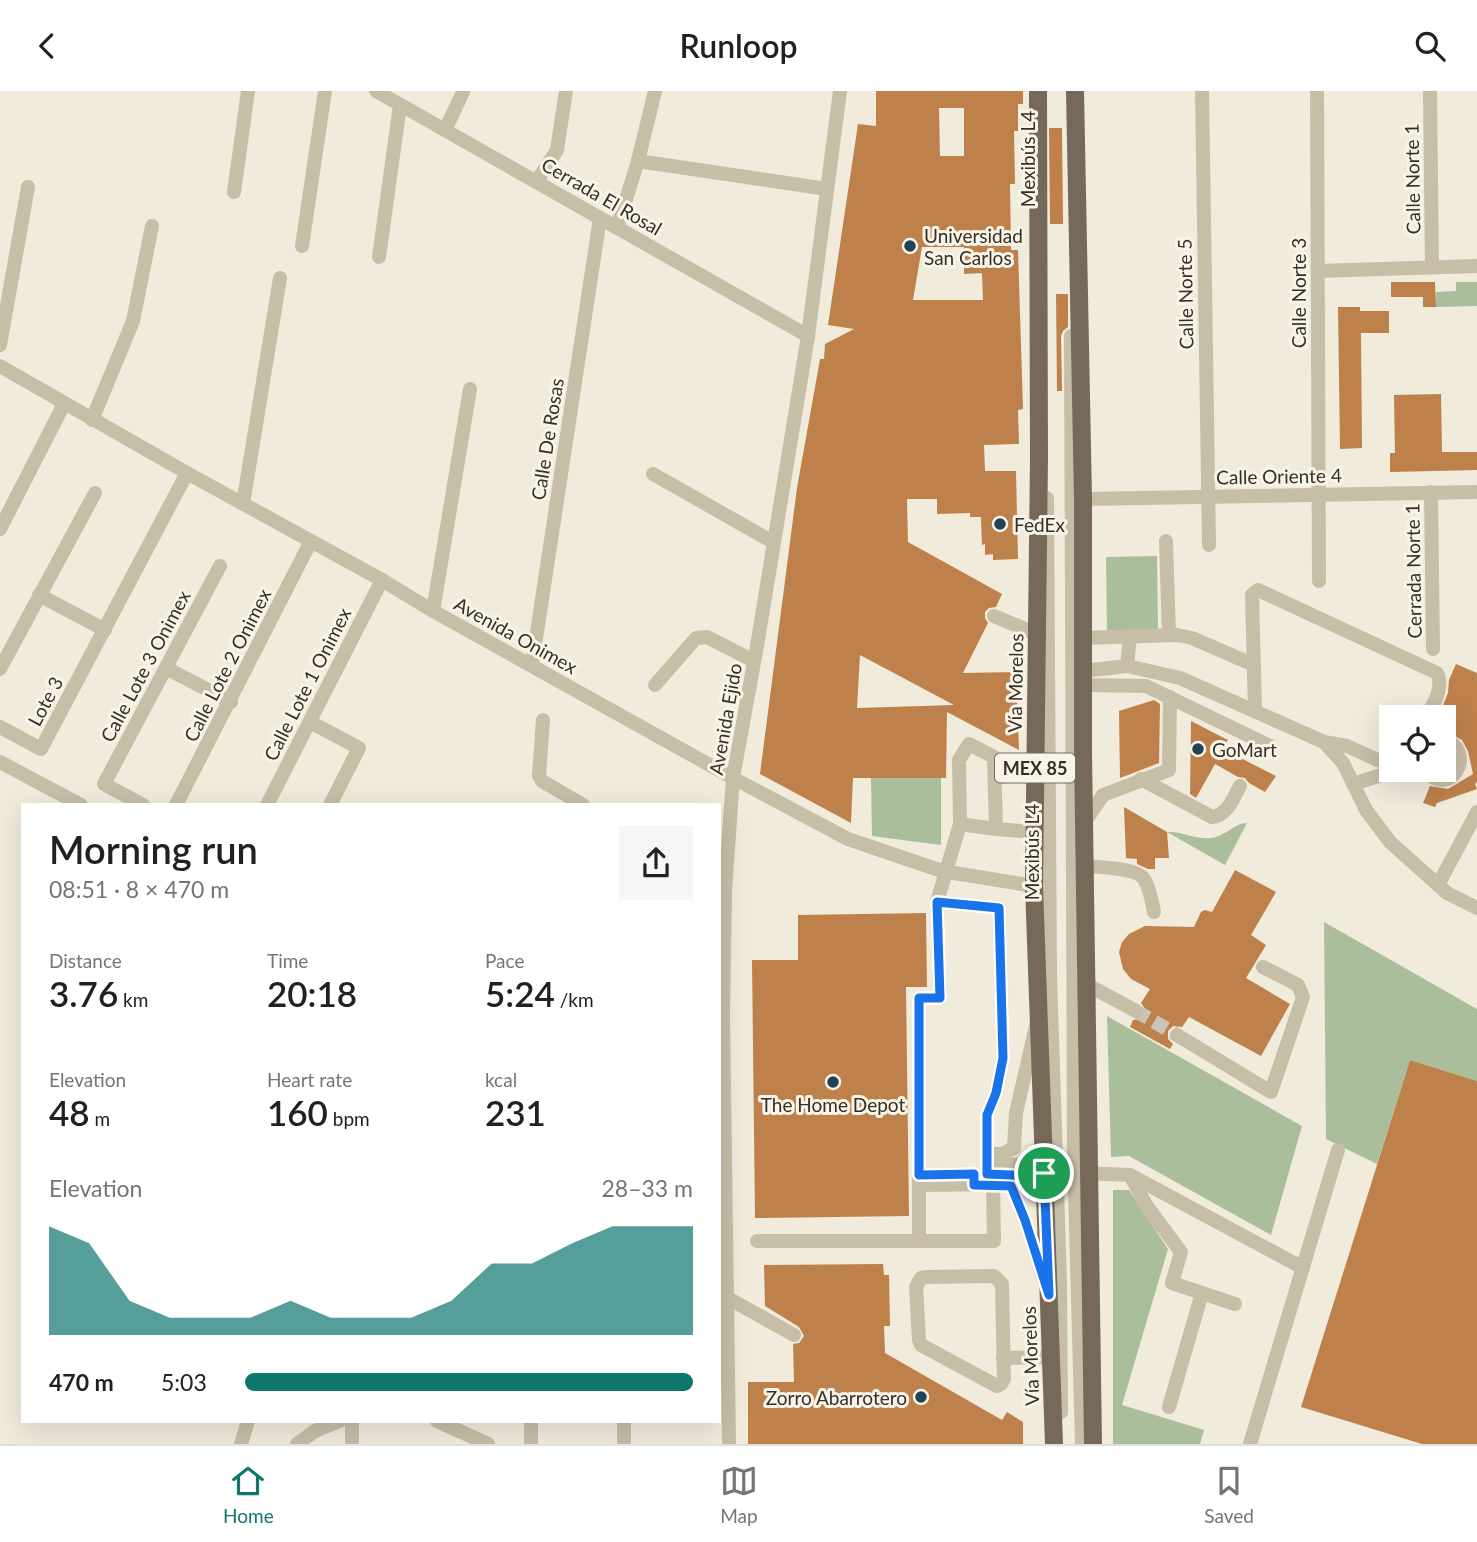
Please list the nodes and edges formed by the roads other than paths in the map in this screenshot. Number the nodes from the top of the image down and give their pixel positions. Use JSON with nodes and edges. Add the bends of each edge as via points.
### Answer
{"nodes":[{"id":1,"x":248,"y":91,"type":"edge"},
{"id":2,"x":325,"y":91,"type":"edge"},
{"id":3,"x":376,"y":91,"type":"edge"},
{"id":4,"x":566,"y":91,"type":"edge"},
{"id":5,"x":655,"y":91,"type":"edge"},
{"id":6,"x":840,"y":91,"type":"edge"},
{"id":7,"x":1038,"y":91,"type":"edge"},
{"id":8,"x":1046,"y":91,"type":"edge"},
{"id":9,"x":1068,"y":91,"type":"edge"},
{"id":10,"x":1075,"y":91,"type":"edge"},
{"id":11,"x":1202,"y":91,"type":"edge"},
{"id":12,"x":1317,"y":91,"type":"edge"},
{"id":13,"x":1430,"y":91,"type":"edge"},
{"id":14,"x":463,"y":92,"type":"edge"},
{"id":15,"x":400,"y":105,"type":"junction"},
{"id":16,"x":445,"y":130,"type":"junction"},
{"id":17,"x":638,"y":161,"type":"junction"},
{"id":18,"x":537,"y":181,"type":"junction"},
{"id":19,"x":28,"y":187,"type":"dead end"},
{"id":20,"x":827,"y":189,"type":"junction"},
{"id":21,"x":234,"y":192,"type":"dead end"},
{"id":22,"x":600,"y":218,"type":"junction"},
{"id":23,"x":152,"y":226,"type":"dead end"},
{"id":24,"x":617,"y":228,"type":"junction"},
{"id":25,"x":302,"y":246,"type":"dead end"},
{"id":26,"x":379,"y":257,"type":"dead end"},
{"id":27,"x":1477,"y":266,"type":"edge"},
{"id":28,"x":1432,"y":267,"type":"junction"},
{"id":29,"x":1318,"y":271,"type":"junction"},
{"id":30,"x":280,"y":278,"type":"dead end"},
{"id":31,"x":808,"y":336,"type":"junction"},
{"id":32,"x":0,"y":345,"type":"edge"},
{"id":33,"x":0,"y":366,"type":"edge"},
{"id":34,"x":470,"y":389,"type":"dead end"},
{"id":35,"x":64,"y":404,"type":"junction"},
{"id":36,"x":92,"y":420,"type":"junction"},
{"id":37,"x":187,"y":473,"type":"junction"},
{"id":38,"x":653,"y":474,"type":"dead end"},
{"id":39,"x":1431,"y":492,"type":"junction"},
{"id":40,"x":1477,"y":492,"type":"edge"},
{"id":41,"x":95,"y":493,"type":"dead end"},
{"id":42,"x":1319,"y":495,"type":"junction"},
{"id":43,"x":1207,"y":497,"type":"junction"},
{"id":44,"x":1083,"y":499,"type":"junction"},
{"id":45,"x":243,"y":504,"type":"junction"},
{"id":46,"x":0,"y":529,"type":"edge"},
{"id":47,"x":311,"y":541,"type":"junction"},
{"id":48,"x":1166,"y":541,"type":"dead end"},
{"id":49,"x":773,"y":542,"type":"junction"},
{"id":50,"x":1209,"y":545,"type":"dead end"},
{"id":51,"x":220,"y":566,"type":"dead end"},
{"id":52,"x":382,"y":580,"type":"junction"},
{"id":53,"x":1320,"y":581,"type":"dead end"},
{"id":54,"x":40,"y":596,"type":"junction"},
{"id":55,"x":433,"y":611,"type":"junction"},
{"id":56,"x":994,"y":616,"type":"dead end"},
{"id":57,"x":105,"y":630,"type":"junction"},
{"id":58,"x":1037,"y":634,"type":"junction"},
{"id":59,"x":1169,"y":635,"type":"junction"},
{"id":60,"x":1130,"y":636,"type":"junction"},
{"id":61,"x":1083,"y":638,"type":"junction"},
{"id":62,"x":1433,"y":649,"type":"dead end"},
{"id":63,"x":754,"y":661,"type":"junction"},
{"id":64,"x":532,"y":665,"type":"junction"},
{"id":65,"x":1254,"y":665,"type":"junction"},
{"id":66,"x":1127,"y":666,"type":"junction"},
{"id":67,"x":166,"y":668,"type":"junction"},
{"id":68,"x":0,"y":669,"type":"edge"},
{"id":69,"x":1083,"y":678,"type":"junction"},
{"id":70,"x":654,"y":685,"type":"dead end"},
{"id":71,"x":1170,"y":697,"type":"junction"},
{"id":72,"x":230,"y":702,"type":"junction"},
{"id":73,"x":1433,"y":705,"type":"edge"},
{"id":74,"x":1255,"y":711,"type":"junction"},
{"id":75,"x":543,"y":720,"type":"dead end"},
{"id":76,"x":310,"y":722,"type":"junction"},
{"id":77,"x":0,"y":727,"type":"edge"},
{"id":78,"x":1324,"y":743,"type":"junction"},
{"id":79,"x":1270,"y":746,"type":"dead end"},
{"id":80,"x":1456,"y":746,"type":"edge"},
{"id":81,"x":0,"y":762,"type":"edge"},
{"id":82,"x":1379,"y":762,"type":"edge"},
{"id":83,"x":1379,"y":774,"type":"edge"},
{"id":84,"x":1456,"y":774,"type":"edge"},
{"id":85,"x":733,"y":778,"type":"junction"},
{"id":86,"x":1141,"y":779,"type":"junction"},
{"id":87,"x":1353,"y":784,"type":"junction"},
{"id":88,"x":1240,"y":786,"type":"dead end"},
{"id":89,"x":77,"y":803,"type":"edge"},
{"id":90,"x":139,"y":803,"type":"edge"},
{"id":91,"x":177,"y":803,"type":"edge"},
{"id":92,"x":268,"y":803,"type":"edge"},
{"id":93,"x":331,"y":803,"type":"edge"},
{"id":94,"x":580,"y":803,"type":"edge"},
{"id":95,"x":1477,"y":812,"type":"edge"},
{"id":96,"x":1084,"y":823,"type":"junction"},
{"id":97,"x":960,"y":824,"type":"junction"},
{"id":98,"x":996,"y":829,"type":"junction"},
{"id":99,"x":1035,"y":832,"type":"junction"},
{"id":100,"x":1084,"y":866,"type":"junction"},
{"id":101,"x":948,"y":872,"type":"junction"},
{"id":102,"x":1437,"y":885,"type":"junction"},
{"id":103,"x":1034,"y":886,"type":"junction"},
{"id":104,"x":722,"y":890,"type":"edge"},
{"id":105,"x":937,"y":902,"type":"junction"},
{"id":106,"x":1477,"y":908,"type":"edge"},
{"id":107,"x":1154,"y":912,"type":"dead end"},
{"id":108,"x":1264,"y":967,"type":"dead end"},
{"id":109,"x":1086,"y":985,"type":"junction"},
{"id":110,"x":1136,"y":1011,"type":"tunnel mouth"},
{"id":111,"x":721,"y":1014,"type":"edge"},
{"id":112,"x":1039,"y":1014,"type":"junction"},
{"id":113,"x":1177,"y":1035,"type":"tunnel mouth"},
{"id":114,"x":1339,"y":1150,"type":"dead end"},
{"id":115,"x":987,"y":1159,"type":"junction"},
{"id":116,"x":1050,"y":1173,"type":"junction"},
{"id":117,"x":1082,"y":1173,"type":"junction"},
{"id":118,"x":1130,"y":1175,"type":"junction"},
{"id":119,"x":919,"y":1180,"type":"junction"},
{"id":120,"x":993,"y":1184,"type":"junction"},
{"id":121,"x":757,"y":1241,"type":"dead end"},
{"id":122,"x":919,"y":1241,"type":"junction"},
{"id":123,"x":1303,"y":1268,"type":"junction"},
{"id":124,"x":1202,"y":1293,"type":"junction"},
{"id":125,"x":1049,"y":1295,"type":"junction"},
{"id":126,"x":726,"y":1297,"type":"junction"},
{"id":127,"x":1235,"y":1304,"type":"dead end"},
{"id":128,"x":794,"y":1335,"type":"dead end"},
{"id":129,"x":1051,"y":1357,"type":"junction"},
{"id":130,"x":1003,"y":1358,"type":"junction"},
{"id":131,"x":1169,"y":1407,"type":"dead end"},
{"id":132,"x":247,"y":1423,"type":"edge"},
{"id":133,"x":335,"y":1423,"type":"edge"},
{"id":134,"x":352,"y":1423,"type":"edge"},
{"id":135,"x":442,"y":1423,"type":"edge"},
{"id":136,"x":531,"y":1423,"type":"edge"},
{"id":137,"x":624,"y":1423,"type":"edge"},
{"id":138,"x":453,"y":1428,"type":"junction"},
{"id":139,"x":241,"y":1444,"type":"edge"},
{"id":140,"x":297,"y":1444,"type":"edge"},
{"id":141,"x":352,"y":1444,"type":"edge"},
{"id":142,"x":453,"y":1444,"type":"edge"},
{"id":143,"x":488,"y":1444,"type":"edge"},
{"id":144,"x":531,"y":1444,"type":"edge"},
{"id":145,"x":624,"y":1444,"type":"edge"},
{"id":146,"x":729,"y":1444,"type":"edge"},
{"id":147,"x":1054,"y":1444,"type":"edge"},
{"id":148,"x":1061,"y":1444,"type":"edge"},
{"id":149,"x":1082,"y":1444,"type":"edge"},
{"id":150,"x":1093,"y":1444,"type":"edge"},
{"id":151,"x":1250,"y":1444,"type":"edge"}],
"edges":[{"from":1,"to":21,"type":"street"},
{"from":2,"to":25,"type":"street"},
{"from":3,"to":15,"type":"street","name":"Cerrada El Rosal"},
{"from":4,"to":18,"type":"street","via":[[557,150]]},
{"from":5,"to":17,"type":"street"},
{"from":6,"to":20,"type":"street","name":"Avenida Ejido"},
{"from":7,"to":58,"type":"main road","name":"Vía Morelos","number":"MEX 85"},
{"from":8,"to":116,"type":"street","name":"Mexibús L4"},
{"from":9,"to":117,"type":"street"},
{"from":10,"to":44,"type":"main road","number":"MEX 85"},
{"from":11,"to":43,"type":"street","name":"Calle Norte 5"},
{"from":12,"to":29,"type":"street","name":"Calle Norte 3"},
{"from":13,"to":28,"type":"street","name":"Calle Norte 1"},
{"from":14,"to":16,"type":"street"},
{"from":15,"to":16,"type":"street","name":"Cerrada El Rosal"},
{"from":15,"to":26,"type":"street"},
{"from":16,"to":18,"type":"street","name":"Cerrada El Rosal"},
{"from":17,"to":20,"type":"street"},
{"from":17,"to":24,"type":"street"},
{"from":18,"to":22,"type":"street","name":"Cerrada El Rosal"},
{"from":19,"to":32,"type":"street"},
{"from":20,"to":31,"type":"street","name":"Avenida Ejido"},
{"from":22,"to":24,"type":"street","name":"Cerrada El Rosal"},
{"from":22,"to":64,"type":"street","name":"Calle De Rosas"},
{"from":23,"to":36,"type":"street","via":[[133,321]]},
{"from":24,"to":31,"type":"street","name":"Cerrada El Rosal"},
{"from":27,"to":28,"type":"street"},
{"from":28,"to":29,"type":"street"},
{"from":29,"to":42,"type":"street","name":"Calle Norte 3"},
{"from":30,"to":45,"type":"street"},
{"from":31,"to":49,"type":"street","name":"Avenida Ejido"},
{"from":33,"to":35,"type":"street","name":"Avenida Onimex"},
{"from":34,"to":55,"type":"street"},
{"from":35,"to":36,"type":"street","name":"Avenida Onimex"},
{"from":35,"to":46,"type":"street"},
{"from":36,"to":37,"type":"street","name":"Avenida Onimex"},
{"from":37,"to":45,"type":"street","name":"Avenida Onimex"},
{"from":37,"to":57,"type":"street","name":"Lote 3"},
{"from":38,"to":49,"type":"street"},
{"from":39,"to":40,"type":"street","name":"Calle Oriente 4"},
{"from":39,"to":42,"type":"street","name":"Calle Oriente 4"},
{"from":39,"to":62,"type":"street","name":"Cerrada Norte 1"},
{"from":41,"to":54,"type":"street"},
{"from":42,"to":43,"type":"street","name":"Calle Oriente 4"},
{"from":42,"to":53,"type":"street","name":"Calle Norte 3"},
{"from":43,"to":44,"type":"street","name":"Calle Oriente 4"},
{"from":43,"to":50,"type":"street","name":"Calle Norte 5"},
{"from":44,"to":61,"type":"main road","number":"MEX 85"},
{"from":45,"to":47,"type":"street","name":"Avenida Onimex"},
{"from":47,"to":52,"type":"street","name":"Avenida Onimex"},
{"from":47,"to":72,"type":"street","name":"Calle Lote 2 Onimex"},
{"from":48,"to":59,"type":"street"},
{"from":49,"to":63,"type":"street","name":"Avenida Ejido"},
{"from":51,"to":67,"type":"street","name":"Calle Lote 3 Onimex"},
{"from":52,"to":55,"type":"street","name":"Avenida Onimex"},
{"from":52,"to":76,"type":"street","name":"Calle Lote 1 Onimex"},
{"from":54,"to":57,"type":"street"},
{"from":54,"to":68,"type":"street"},
{"from":55,"to":64,"type":"street","name":"Avenida Onimex"},
{"from":56,"to":58,"type":"street"},
{"from":57,"to":77,"type":"street","name":"Lote 3","via":[[41,748]]},
{"from":58,"to":99,"type":"main road","name":"Vía Morelos","number":"MEX 85"},
{"from":59,"to":60,"type":"street"},
{"from":59,"to":65,"type":"street","via":[[1192,638]]},
{"from":60,"to":61,"type":"street"},
{"from":60,"to":66,"type":"street"},
{"from":61,"to":69,"type":"main road","number":"MEX 85"},
{"from":63,"to":70,"type":"street","via":[[707,637],[696,638]]},
{"from":63,"to":85,"type":"street","name":"Avenida Ejido"},
{"from":64,"to":85,"type":"street","name":"Avenida Onimex"},
{"from":65,"to":73,"type":"street","via":[[1252,595],[1258,590],[1437,673],[1441,684]]},
{"from":65,"to":74,"type":"street"},
{"from":66,"to":69,"type":"street"},
{"from":66,"to":74,"type":"street","via":[[1180,678]]},
{"from":67,"to":72,"type":"street"},
{"from":67,"to":90,"type":"street","name":"Calle Lote 3 Onimex","via":[[104,784]]},
{"from":69,"to":71,"type":"street","via":[[1146,685]]},
{"from":69,"to":96,"type":"main road","number":"MEX 85"},
{"from":71,"to":79,"type":"street"},
{"from":71,"to":86,"type":"street","via":[[1169,770]]},
{"from":72,"to":91,"type":"street","name":"Calle Lote 2 Onimex"},
{"from":74,"to":78,"type":"street"},
{"from":75,"to":94,"type":"street","via":[[539,776]]},
{"from":76,"to":92,"type":"street","name":"Calle Lote 1 Onimex"},
{"from":76,"to":93,"type":"street","via":[[359,748]]},
{"from":78,"to":82,"type":"street","via":[[1347,746]]},
{"from":78,"to":87,"type":"street","via":[[1343,763]]},
{"from":80,"to":84,"type":"street","via":[[1463,758]]},
{"from":81,"to":89,"type":"street"},
{"from":83,"to":87,"type":"street"},
{"from":85,"to":101,"type":"street","name":"Avenida Onimex","via":[[848,839]]},
{"from":85,"to":104,"type":"street","name":"Avenida Ejido"},
{"from":86,"to":88,"type":"street","via":[[1212,817],[1226,810]]},
{"from":86,"to":96,"type":"street","via":[[1103,795]]},
{"from":87,"to":102,"type":"street","via":[[1381,833]]},
{"from":95,"to":102,"type":"street"},
{"from":96,"to":100,"type":"main road","number":"MEX 85"},
{"from":97,"to":98,"type":"street"},
{"from":97,"to":98,"type":"street","via":[[959,760],[969,744],[994,757]]},
{"from":97,"to":101,"type":"street"},
{"from":98,"to":99,"type":"street"},
{"from":99,"to":103,"type":"main road","name":"Vía Morelos","number":"MEX 85"},
{"from":100,"to":107,"type":"street","via":[[1140,875]]},
{"from":100,"to":109,"type":"main road","number":"MEX 85"},
{"from":101,"to":103,"type":"street","name":"Avenida Onimex"},
{"from":101,"to":105,"type":"street"},
{"from":102,"to":106,"type":"street"},
{"from":103,"to":112,"type":"main road","name":"Vía Morelos","number":"MEX 85"},
{"from":104,"to":111,"type":"street","name":"Avenida Ejido"},
{"from":105,"to":115,"type":"street","via":[[999,908],[1003,1058],[987,1115]]},
{"from":105,"to":119,"type":"street","via":[[940,998],[919,998]]},
{"from":108,"to":113,"type":"street","via":[[1298,985],[1303,997],[1271,1092]]},
{"from":109,"to":110,"type":"street"},
{"from":109,"to":117,"type":"main road","number":"MEX 85"},
{"from":111,"to":126,"type":"street","name":"Avenida Ejido"},
{"from":112,"to":115,"type":"street","via":[[1016,1114],[1014,1148]]},
{"from":112,"to":116,"type":"main road","name":"Vía Morelos","number":"MEX 85"},
{"from":114,"to":123,"type":"street"},
{"from":115,"to":116,"type":"street","via":[[987,1174]]},
{"from":116,"to":117,"type":"street"},
{"from":116,"to":125,"type":"main road","name":"Vía Morelos","number":"MEX 85"},
{"from":116,"to":148,"type":"street","name":"Mexibús L4","via":[[1060,1282]]},
{"from":117,"to":118,"type":"street"},
{"from":117,"to":149,"type":"street"},
{"from":117,"to":150,"type":"main road","number":"MEX 85"},
{"from":118,"to":123,"type":"street"},
{"from":118,"to":124,"type":"street","via":[[1181,1252],[1172,1283]]},
{"from":119,"to":120,"type":"street","via":[[974,1174],[974,1185]]},
{"from":119,"to":122,"type":"street"},
{"from":120,"to":122,"type":"street","via":[[994,1241]]},
{"from":120,"to":125,"type":"street","via":[[1014,1190]]},
{"from":121,"to":122,"type":"street"},
{"from":123,"to":151,"type":"street"},
{"from":124,"to":127,"type":"street"},
{"from":124,"to":131,"type":"street"},
{"from":125,"to":129,"type":"main road","name":"Vía Morelos","number":"MEX 85"},
{"from":126,"to":128,"type":"street"},
{"from":126,"to":146,"type":"street","name":"Avenida Ejido"},
{"from":129,"to":130,"type":"street"},
{"from":129,"to":147,"type":"main road","name":"Vía Morelos","number":"MEX 85"},
{"from":130,"to":130,"type":"street","via":[[999,1280],[994,1276],[920,1278],[916,1287],[921,1345],[997,1386],[1004,1379]]},
{"from":132,"to":139,"type":"street"},
{"from":133,"to":140,"type":"street"},
{"from":134,"to":141,"type":"street"},
{"from":135,"to":138,"type":"street"},
{"from":136,"to":144,"type":"street"},
{"from":137,"to":145,"type":"street"},
{"from":138,"to":142,"type":"street"},
{"from":138,"to":143,"type":"street"}]}
